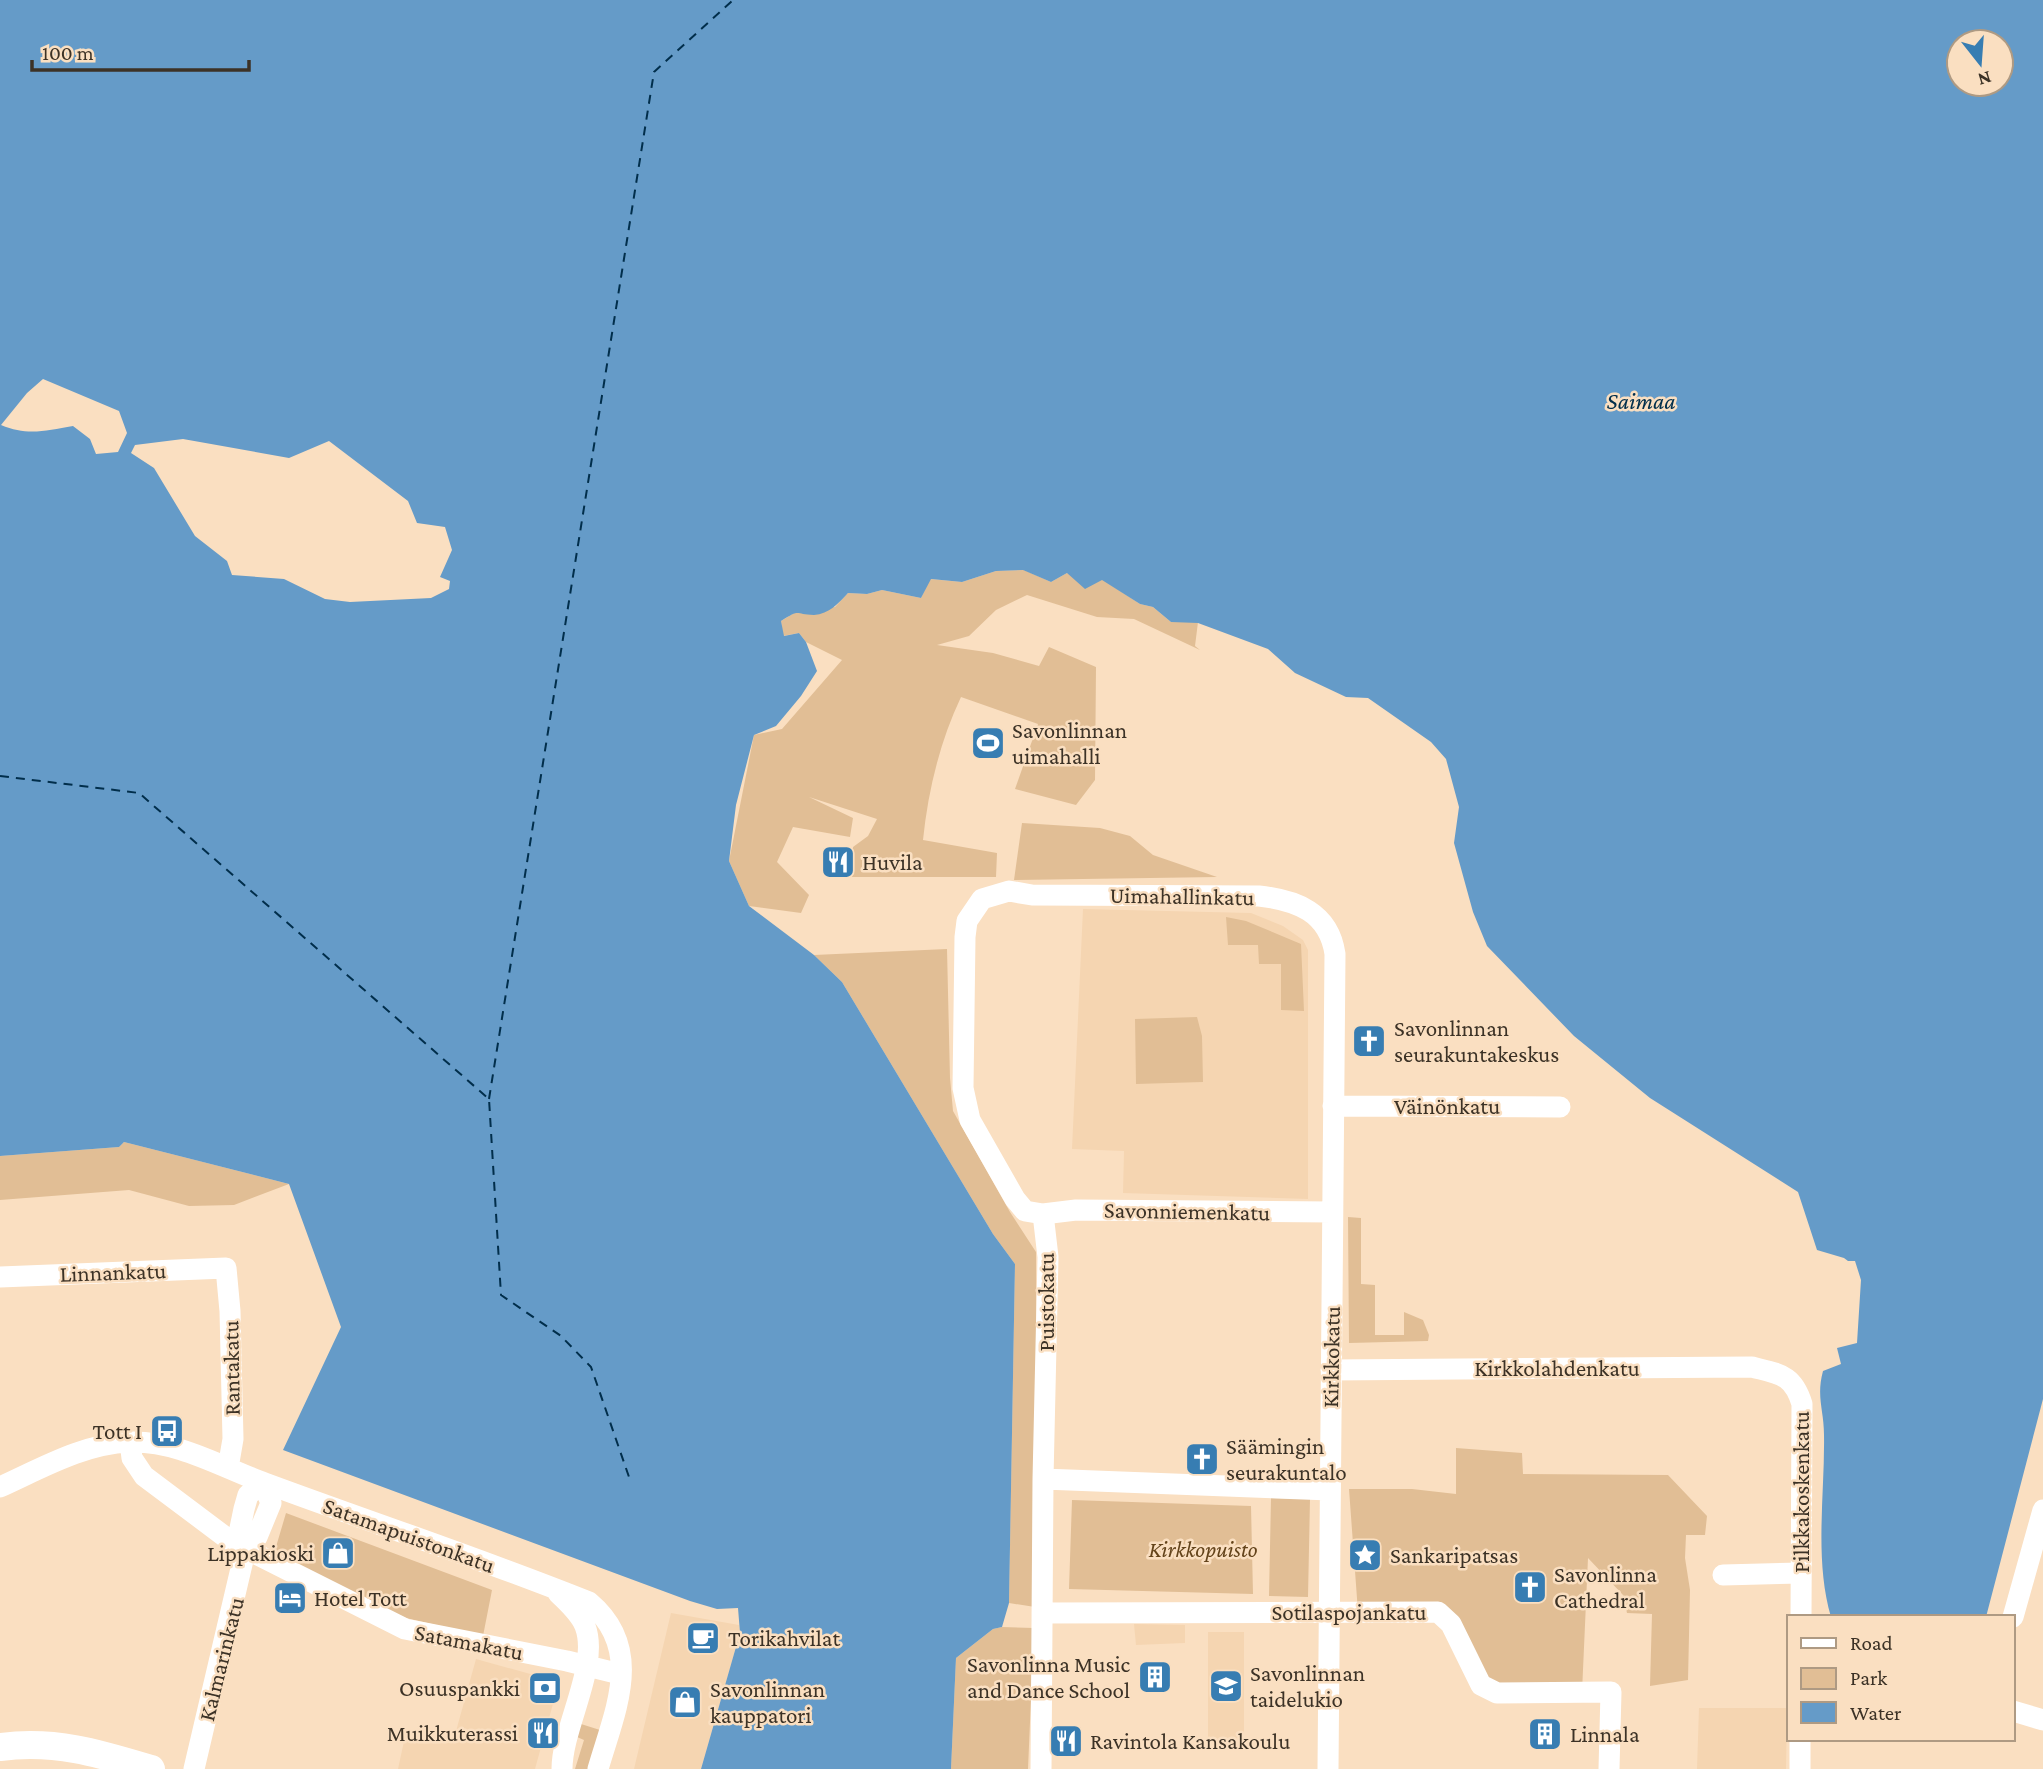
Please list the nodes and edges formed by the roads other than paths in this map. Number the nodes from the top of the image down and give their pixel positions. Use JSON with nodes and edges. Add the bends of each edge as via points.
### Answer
{"nodes":[{"id":1,"x":1333,"y":945,"type":"joint"},
{"id":2,"x":1333,"y":1106,"type":"junction"},
{"id":3,"x":1560,"y":1107,"type":"dead end"},
{"id":4,"x":1332,"y":1212,"type":"junction"},
{"id":5,"x":1043,"y":1214,"type":"junction"},
{"id":6,"x":226,"y":1268,"type":"joint"},
{"id":7,"x":0,"y":1277,"type":"edge"},
{"id":8,"x":1331,"y":1370,"type":"junction"},
{"id":9,"x":1783,"y":1375,"type":"joint"},
{"id":10,"x":130,"y":1442,"type":"junction"},
{"id":11,"x":228,"y":1468,"type":"junction"},
{"id":12,"x":1043,"y":1479,"type":"junction"},
{"id":13,"x":263,"y":1483,"type":"junction"},
{"id":14,"x":0,"y":1487,"type":"edge"},
{"id":15,"x":1330,"y":1490,"type":"junction"},
{"id":16,"x":2043,"y":1510,"type":"edge"},
{"id":17,"x":244,"y":1548,"type":"junction"},
{"id":18,"x":1801,"y":1573,"type":"junction"},
{"id":19,"x":1723,"y":1575,"type":"dead end"},
{"id":20,"x":555,"y":1588,"type":"junction"},
{"id":21,"x":1042,"y":1613,"type":"junction"},
{"id":22,"x":1331,"y":1613,"type":"junction"},
{"id":23,"x":1801,"y":1615,"type":"edge"},
{"id":24,"x":2014,"y":1615,"type":"edge"},
{"id":25,"x":586,"y":1665,"type":"junction"},
{"id":26,"x":621,"y":1674,"type":"junction"},
{"id":27,"x":2015,"y":1712,"type":"edge"},
{"id":28,"x":2043,"y":1720,"type":"edge"},
{"id":29,"x":1800,"y":1741,"type":"edge"},
{"id":30,"x":0,"y":1747,"type":"edge"},
{"id":31,"x":151,"y":1769,"type":"edge"},
{"id":32,"x":194,"y":1769,"type":"edge"},
{"id":33,"x":562,"y":1769,"type":"edge"},
{"id":34,"x":598,"y":1769,"type":"edge"},
{"id":35,"x":1041,"y":1769,"type":"edge"},
{"id":36,"x":1328,"y":1769,"type":"edge"},
{"id":37,"x":1609,"y":1769,"type":"edge"},
{"id":38,"x":1800,"y":1769,"type":"edge"}],
"edges":[{"from":1,"to":2,"type":"street","name":"Kirkkokatu"},
{"from":1,"to":5,"type":"street","name":"Uimahallinkatu","via":[[1315,915],[1282,898],[1009,891],[982,899],[967,921],[963,1088],[970,1120],[1015,1199],[1025,1211]]},
{"from":2,"to":3,"type":"street","name":"Väinönkatu"},
{"from":2,"to":4,"type":"street","name":"Kirkkokatu"},
{"from":4,"to":5,"type":"street","name":"Savonniemenkatu","via":[[1076,1210]]},
{"from":4,"to":8,"type":"street","name":"Kirkkokatu"},
{"from":5,"to":12,"type":"street","name":"Puistokatu","via":[[1048,1256]]},
{"from":6,"to":7,"type":"street","name":"Linnankatu"},
{"from":6,"to":11,"type":"street","name":"Rantakatu","via":[[233,1439]]},
{"from":8,"to":9,"type":"street","name":"Kirkkolahdenkatu","via":[[1752,1367]]},
{"from":8,"to":15,"type":"street","name":"Kirkkokatu"},
{"from":9,"to":18,"type":"street","name":"Pilkkakoskenkatu","via":[[1802,1404]]},
{"from":10,"to":11,"type":"street","name":"Satamapuistonkatu","via":[[176,1448]]},
{"from":10,"to":14,"type":"street","name":"Satamapuistonkatu","via":[[82,1450]]},
{"from":10,"to":17,"type":"street","name":"Satamakatu","via":[[132,1458],[144,1476]]},
{"from":11,"to":13,"type":"street","name":"Satamapuistonkatu"},
{"from":12,"to":15,"type":"street"},
{"from":12,"to":21,"type":"street","name":"Puistokatu"},
{"from":13,"to":17,"type":"street","name":"Kalmarinkatu","via":[[271,1503],[257,1537]]},
{"from":13,"to":20,"type":"street","name":"Satamapuistonkatu"},
{"from":15,"to":22,"type":"street","name":"Kirkkokatu"},
{"from":16,"to":24,"type":"street"},
{"from":17,"to":25,"type":"street","name":"Satamakatu","via":[[405,1629]]},
{"from":17,"to":32,"type":"street","name":"Kalmarinkatu"},
{"from":18,"to":19,"type":"street"},
{"from":18,"to":23,"type":"street","name":"Pilkkakoskenkatu"},
{"from":20,"to":25,"type":"street","via":[[585,1626]]},
{"from":20,"to":26,"type":"street","name":"Satamapuistonkatu","via":[[589,1602],[603,1614],[620,1646]]},
{"from":21,"to":22,"type":"street","name":"Sotilaspojankatu"},
{"from":21,"to":35,"type":"street","name":"Puistokatu"},
{"from":22,"to":36,"type":"street","name":"Kirkkokatu"},
{"from":22,"to":37,"type":"street","name":"Sotilaspojankatu","via":[[1438,1612],[1451,1624],[1482,1685],[1497,1693],[1611,1692]]},
{"from":25,"to":26,"type":"street","name":"Satamakatu"},
{"from":25,"to":33,"type":"street"},
{"from":26,"to":34,"type":"street","name":"Satamapuistonkatu"},
{"from":27,"to":28,"type":"street"},
{"from":29,"to":38,"type":"street"},
{"from":30,"to":31,"type":"main road","via":[[64,1746]]}]}
